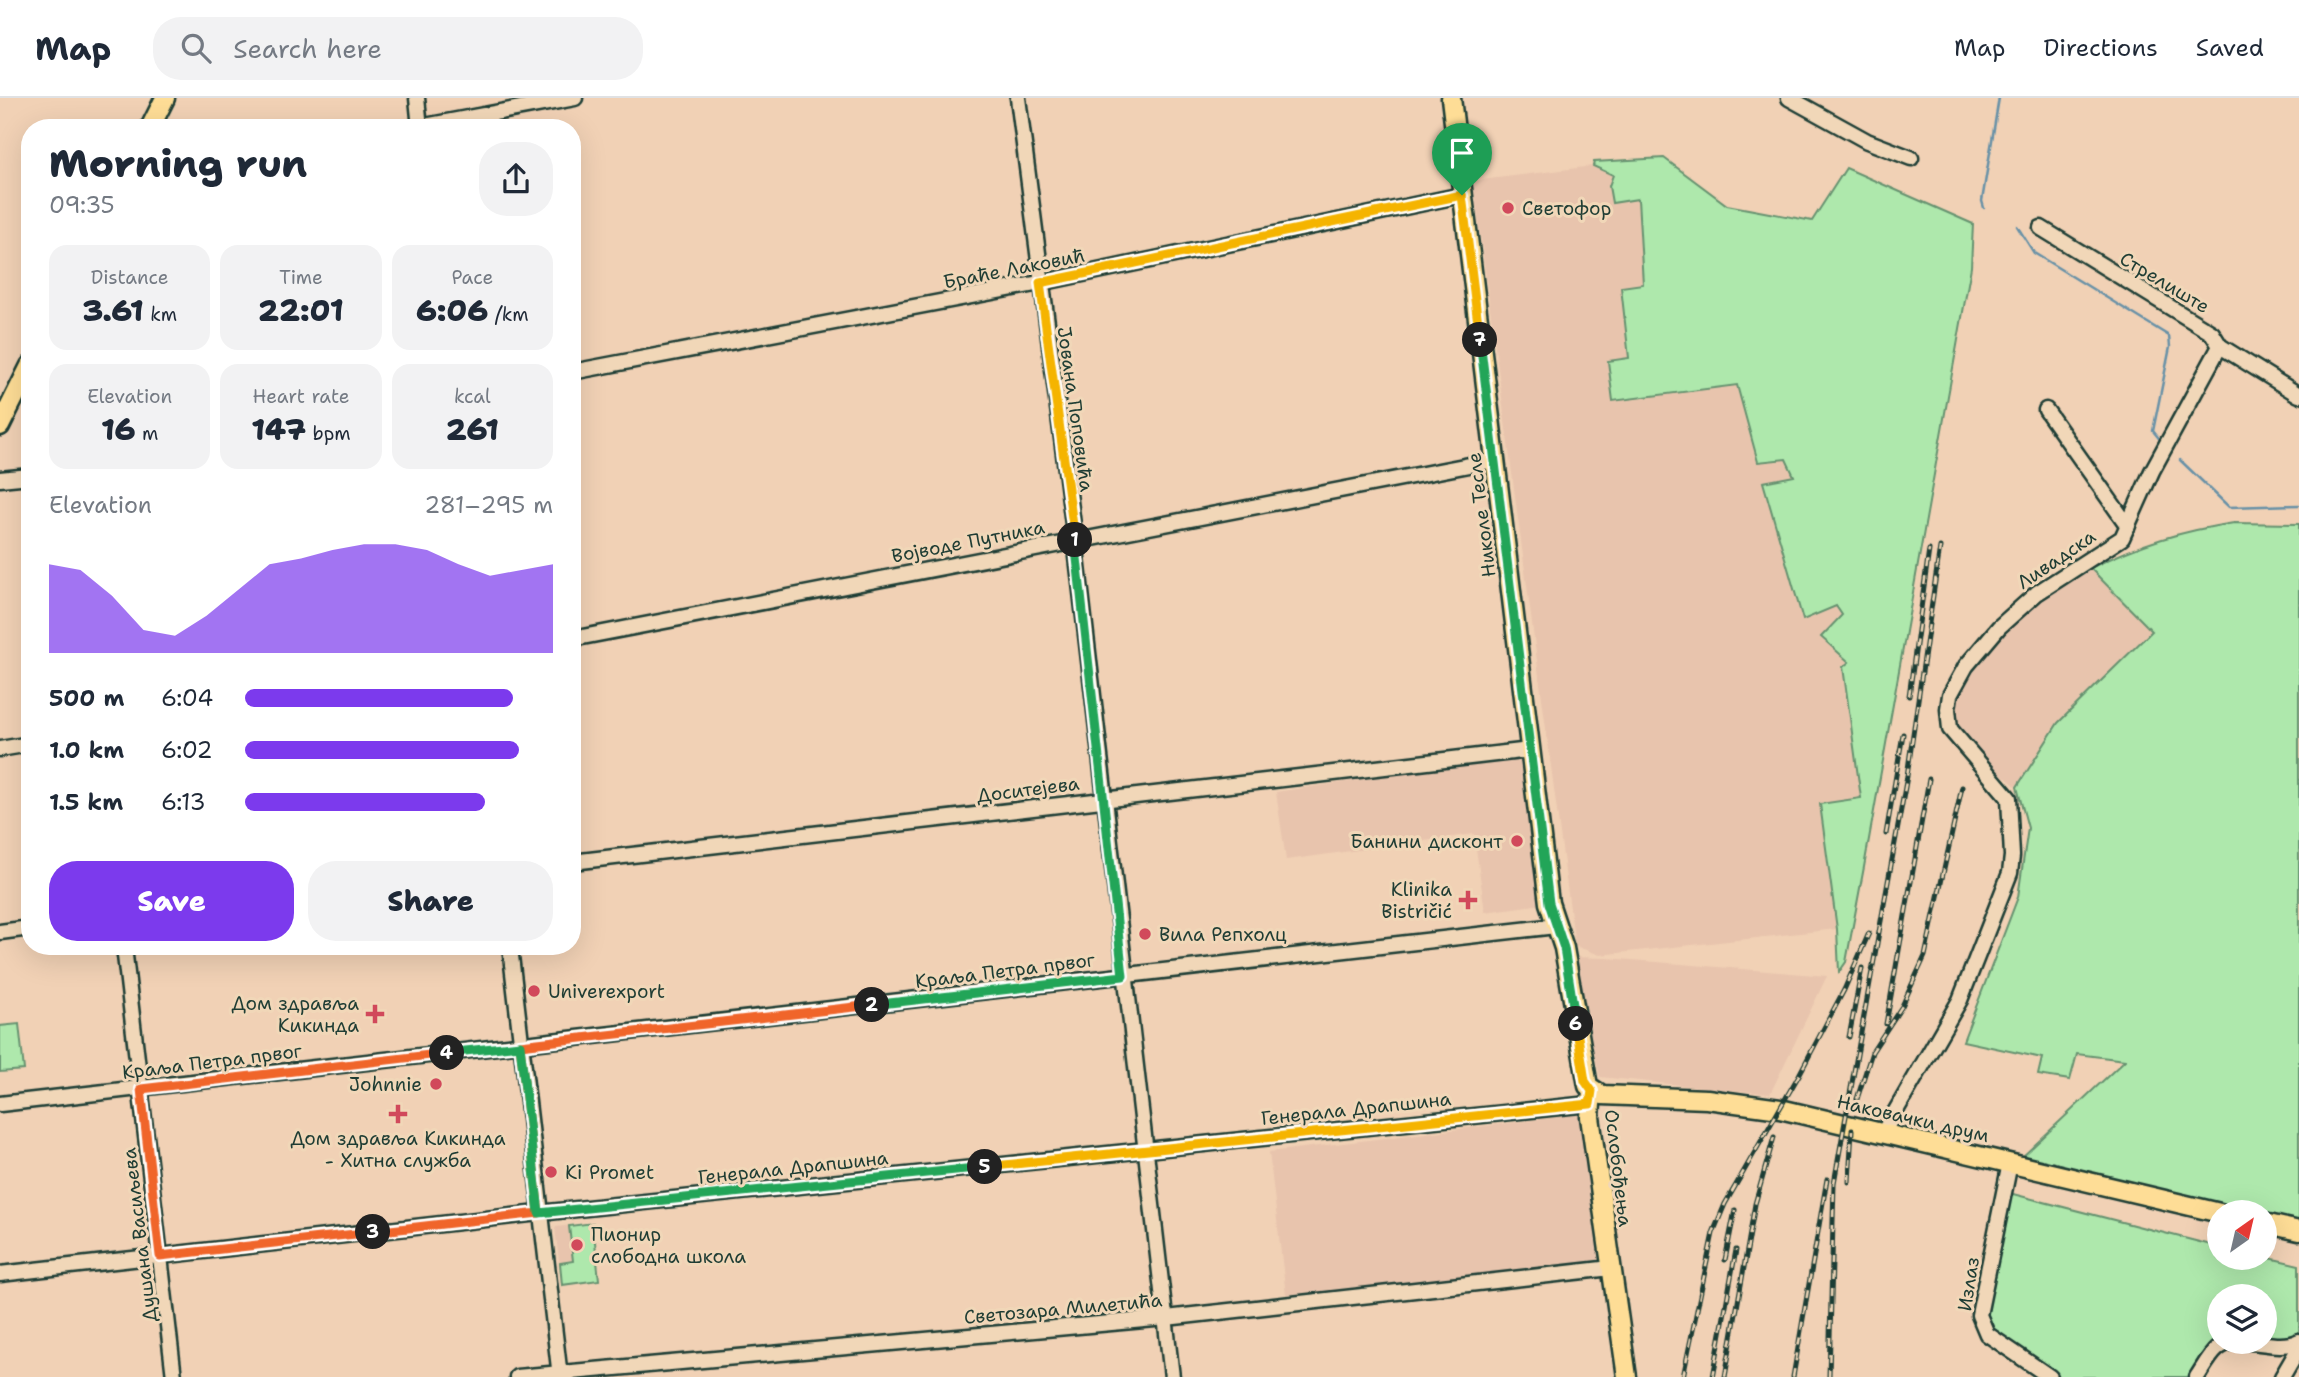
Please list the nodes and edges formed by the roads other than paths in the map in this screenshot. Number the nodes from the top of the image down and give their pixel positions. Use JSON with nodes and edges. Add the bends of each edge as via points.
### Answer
{"nodes":[{"id":1,"x":165,"y":98,"type":"edge"},
{"id":2,"x":417,"y":98,"type":"edge"},
{"id":3,"x":575,"y":98,"type":"edge"},
{"id":4,"x":1018,"y":98,"type":"edge"},
{"id":5,"x":1451,"y":98,"type":"edge"},
{"id":6,"x":1788,"y":98,"type":"edge"},
{"id":7,"x":154,"y":119,"type":"edge"},
{"id":8,"x":418,"y":119,"type":"edge"},
{"id":9,"x":461,"y":119,"type":"edge"},
{"id":10,"x":1911,"y":158,"type":"dead end"},
{"id":11,"x":1462,"y":195,"type":"junction"},
{"id":12,"x":2041,"y":228,"type":"dead end"},
{"id":13,"x":1040,"y":283,"type":"junction"},
{"id":14,"x":2220,"y":346,"type":"junction"},
{"id":15,"x":581,"y":370,"type":"edge"},
{"id":16,"x":21,"y":384,"type":"edge"},
{"id":17,"x":2299,"y":395,"type":"edge"},
{"id":18,"x":2046,"y":410,"type":"dead end"},
{"id":19,"x":0,"y":426,"type":"edge"},
{"id":20,"x":1495,"y":460,"type":"junction"},
{"id":21,"x":21,"y":477,"type":"edge"},
{"id":22,"x":0,"y":480,"type":"edge"},
{"id":23,"x":2128,"y":526,"type":"junction"},
{"id":24,"x":1074,"y":540,"type":"junction"},
{"id":25,"x":581,"y":637,"type":"edge"},
{"id":26,"x":21,"y":746,"type":"edge"},
{"id":27,"x":0,"y":749,"type":"edge"},
{"id":28,"x":1530,"y":750,"type":"junction"},
{"id":29,"x":1104,"y":800,"type":"junction"},
{"id":30,"x":581,"y":861,"type":"edge"},
{"id":31,"x":1556,"y":926,"type":"junction"},
{"id":32,"x":21,"y":929,"type":"edge"},
{"id":33,"x":0,"y":932,"type":"edge"},
{"id":34,"x":125,"y":955,"type":"edge"},
{"id":35,"x":511,"y":955,"type":"edge"},
{"id":36,"x":1123,"y":976,"type":"junction"},
{"id":37,"x":520,"y":1045,"type":"junction"},
{"id":38,"x":141,"y":1089,"type":"junction"},
{"id":39,"x":1591,"y":1097,"type":"junction"},
{"id":40,"x":0,"y":1104,"type":"edge"},
{"id":41,"x":1884,"y":1133,"type":"junction"},
{"id":42,"x":1146,"y":1149,"type":"junction"},
{"id":43,"x":2010,"y":1163,"type":"junction"},
{"id":44,"x":2207,"y":1210,"type":"edge"},
{"id":45,"x":539,"y":1213,"type":"junction"},
{"id":46,"x":2277,"y":1226,"type":"edge"},
{"id":47,"x":2299,"y":1231,"type":"edge"},
{"id":48,"x":160,"y":1256,"type":"junction"},
{"id":49,"x":1611,"y":1268,"type":"junction"},
{"id":50,"x":0,"y":1274,"type":"edge"},
{"id":51,"x":1166,"y":1318,"type":"junction"},
{"id":52,"x":2298,"y":1342,"type":"edge"},
{"id":53,"x":559,"y":1375,"type":"edge"},
{"id":54,"x":174,"y":1377,"type":"edge"},
{"id":55,"x":517,"y":1377,"type":"edge"},
{"id":56,"x":1172,"y":1377,"type":"edge"},
{"id":57,"x":1627,"y":1377,"type":"edge"},
{"id":58,"x":2050,"y":1377,"type":"edge"},
{"id":59,"x":2197,"y":1377,"type":"edge"},
{"id":60,"x":2282,"y":1377,"type":"edge"}],
"edges":[{"from":1,"to":7,"type":"main road"},
{"from":2,"to":8,"type":"street"},
{"from":3,"to":9,"type":"street"},
{"from":4,"to":13,"type":"street","name":"Јована Поповића"},
{"from":5,"to":11,"type":"main road","name":"Николе Тесле"},
{"from":6,"to":10,"type":"street","via":[[1867,141]]},
{"from":11,"to":13,"type":"street","name":"Браће Лаковић"},
{"from":11,"to":20,"type":"main road","name":"Николе Тесле"},
{"from":12,"to":14,"type":"street","name":"Стрелиште","via":[[2212,333]]},
{"from":13,"to":15,"type":"street","name":"Браће Лаковић"},
{"from":13,"to":24,"type":"street","name":"Јована Поповића"},
{"from":14,"to":17,"type":"street","name":"Стрелиште"},
{"from":14,"to":23,"type":"street","name":"Ливадска","via":[[2152,471]]},
{"from":16,"to":19,"type":"main road"},
{"from":18,"to":23,"type":"street"},
{"from":20,"to":24,"type":"street","name":"Војводе Путника"},
{"from":20,"to":28,"type":"main road","name":"Николе Тесле"},
{"from":21,"to":22,"type":"street"},
{"from":23,"to":41,"type":"street","name":"Ливадска","via":[[2122,538],[2037,593],[1999,627],[1966,666],[1950,695],[1950,729],[2009,798],[2011,864],[1960,1000]]},
{"from":24,"to":25,"type":"street","name":"Војводе Путника"},
{"from":24,"to":29,"type":"street","name":"Јована Поповића"},
{"from":26,"to":27,"type":"street"},
{"from":28,"to":29,"type":"street","name":"Доситејева"},
{"from":28,"to":31,"type":"main road","name":"Николе Тесле","via":[[1549,903]]},
{"from":29,"to":30,"type":"street","name":"Доситејева"},
{"from":29,"to":36,"type":"street","name":"Јована Поповића"},
{"from":31,"to":36,"type":"street","name":"Краља Петра првог"},
{"from":31,"to":39,"type":"main road","name":"Ослобођења"},
{"from":32,"to":33,"type":"street"},
{"from":34,"to":38,"type":"street","name":"Душана Васиљева"},
{"from":35,"to":37,"type":"street"},
{"from":36,"to":37,"type":"street","name":"Краља Петра првог"},
{"from":36,"to":42,"type":"street","name":"Јована Поповића"},
{"from":37,"to":38,"type":"street","name":"Краља Петра првог"},
{"from":37,"to":45,"type":"street"},
{"from":38,"to":40,"type":"street","name":"Краља Петра првог"},
{"from":38,"to":48,"type":"street","name":"Душана Васиљева"},
{"from":39,"to":41,"type":"main road","name":"Наковачки друм","via":[[1749,1103]]},
{"from":39,"to":42,"type":"street","name":"Генерала Драпшина"},
{"from":39,"to":49,"type":"main road","name":"Ослобођења"},
{"from":41,"to":43,"type":"main road","name":"Наковачки друм"},
{"from":42,"to":45,"type":"street","name":"Генерала Драпшина"},
{"from":42,"to":51,"type":"street","name":"Јована Поповића"},
{"from":43,"to":44,"type":"main road","name":"Наковачки друм"},
{"from":43,"to":58,"type":"street","name":"Излаз","via":[[1979,1315],[1987,1334]]},
{"from":45,"to":48,"type":"street","name":"Генерала Драпшина"},
{"from":45,"to":53,"type":"street"},
{"from":46,"to":47,"type":"main road"},
{"from":48,"to":50,"type":"street","name":"Генерала Драпшина"},
{"from":48,"to":54,"type":"street","name":"Душана Васиљева"},
{"from":49,"to":51,"type":"street","name":"Светозара Милетића"},
{"from":49,"to":57,"type":"main road","name":"Ослобођења"},
{"from":51,"to":53,"type":"street","name":"Светозара Милетића"},
{"from":51,"to":56,"type":"street","name":"Јована Поповића"},
{"from":52,"to":59,"type":"street","via":[[2280,1348],[2225,1345]]},
{"from":52,"to":60,"type":"street"},
{"from":53,"to":55,"type":"street","name":"Светозара Милетића"}]}
